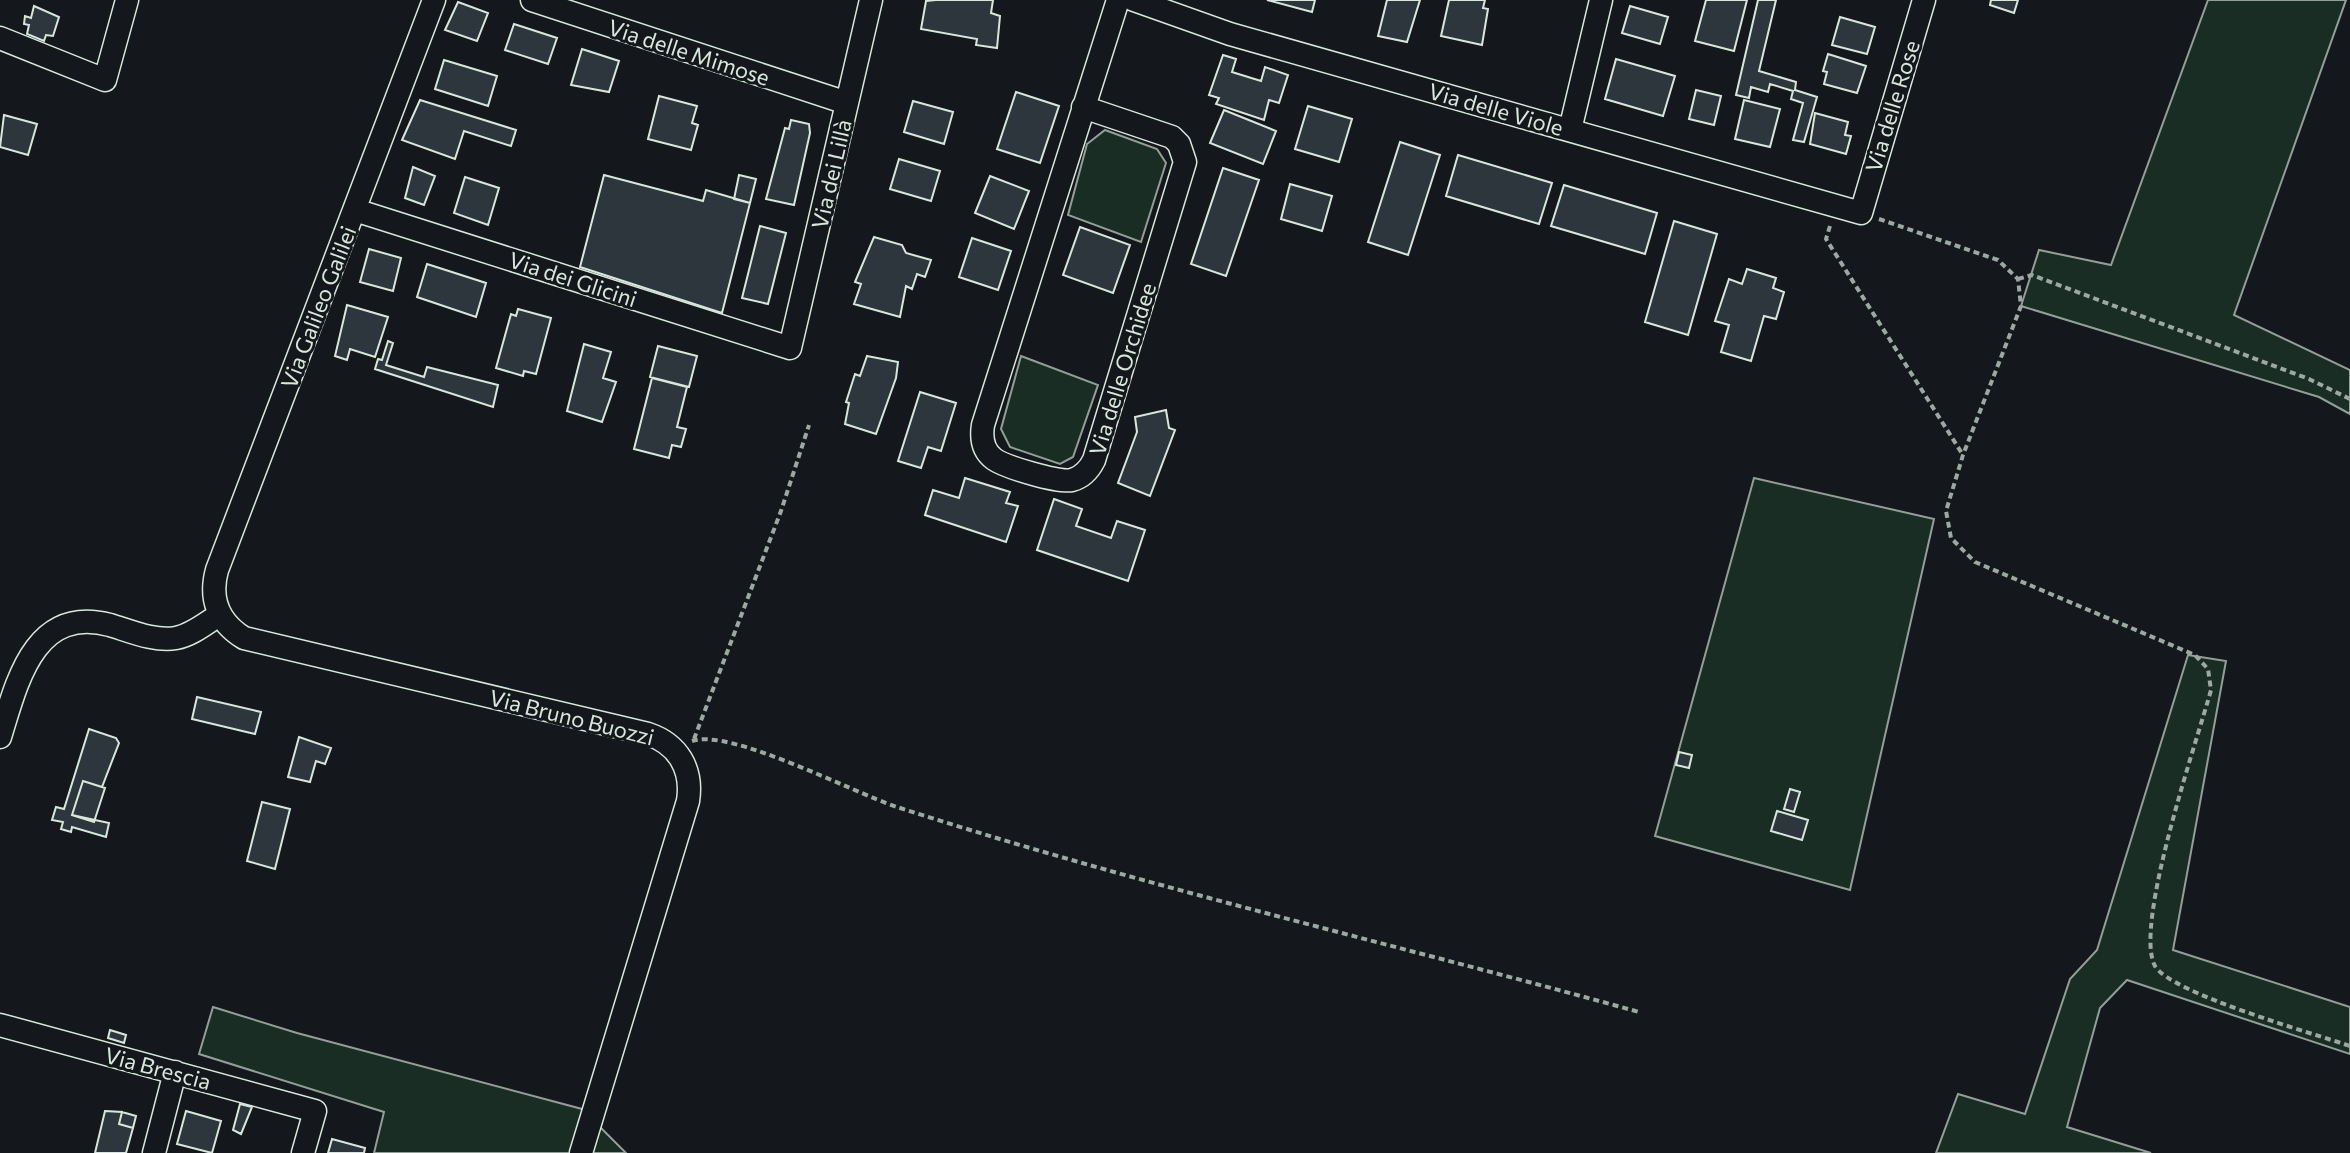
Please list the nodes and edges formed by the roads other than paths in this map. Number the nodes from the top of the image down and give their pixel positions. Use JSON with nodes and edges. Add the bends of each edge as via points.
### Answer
{"nodes":[{"id":1,"x":127,"y":0,"type":"edge"},
{"id":2,"x":434,"y":0,"type":"edge"},
{"id":3,"x":532,"y":0,"type":"edge"},
{"id":4,"x":871,"y":0,"type":"edge"},
{"id":5,"x":1118,"y":0,"type":"edge"},
{"id":6,"x":1134,"y":0,"type":"edge"},
{"id":7,"x":1601,"y":0,"type":"edge"},
{"id":8,"x":1924,"y":0,"type":"edge"},
{"id":9,"x":0,"y":38,"type":"edge"},
{"id":10,"x":847,"y":103,"type":"junction"},
{"id":11,"x":1083,"y":107,"type":"junction"},
{"id":12,"x":1570,"y":130,"type":"junction"},
{"id":13,"x":355,"y":210,"type":"junction"},
{"id":14,"x":1861,"y":213,"type":"joint"},
{"id":15,"x":790,"y":348,"type":"joint"},
{"id":16,"x":219,"y":615,"type":"junction"},
{"id":17,"x":0,"y":737,"type":"edge"},
{"id":18,"x":0,"y":1025,"type":"edge"},
{"id":19,"x":175,"y":1072,"type":"junction"},
{"id":20,"x":584,"y":1145,"type":"edge"},
{"id":21,"x":154,"y":1153,"type":"edge"},
{"id":22,"x":303,"y":1153,"type":"edge"}],
"edges":[{"from":1,"to":9,"type":"street","via":[[105,80]]},
{"from":2,"to":13,"type":"street","name":"Via Galileo Galilei"},
{"from":3,"to":10,"type":"street","name":"Via delle Mimose"},
{"from":4,"to":10,"type":"street","name":"Via dei Lillà"},
{"from":5,"to":11,"type":"street","name":"Via delle Orchidee"},
{"from":6,"to":12,"type":"street","name":"Via delle Viole","via":[[1230,34]]},
{"from":7,"to":12,"type":"street"},
{"from":8,"to":14,"type":"street","name":"Via delle Rose"},
{"from":10,"to":15,"type":"street","name":"Via dei Lillà"},
{"from":11,"to":11,"type":"street","name":"Via delle Orchidee","via":[[981,434],[994,459],[1066,481],[1083,475],[1094,460],[1185,162],[1172,137]]},
{"from":12,"to":14,"type":"street","name":"Via delle Viole"},
{"from":13,"to":15,"type":"street","name":"Via dei Glicini"},
{"from":13,"to":16,"type":"street","name":"Via Galileo Galilei","via":[[217,570],[213,593]]},
{"from":16,"to":17,"type":"street","via":[[175,639],[91,620],[55,630],[20,672]]},
{"from":16,"to":20,"type":"street","name":"Via Bruno Buozzi","via":[[234,632],[255,642],[685,745],[688,801]]},
{"from":18,"to":19,"type":"street","name":"Via Brescia"},
{"from":19,"to":21,"type":"street"},
{"from":19,"to":22,"type":"street","name":"Via Brescia","via":[[315,1111]]}]}
